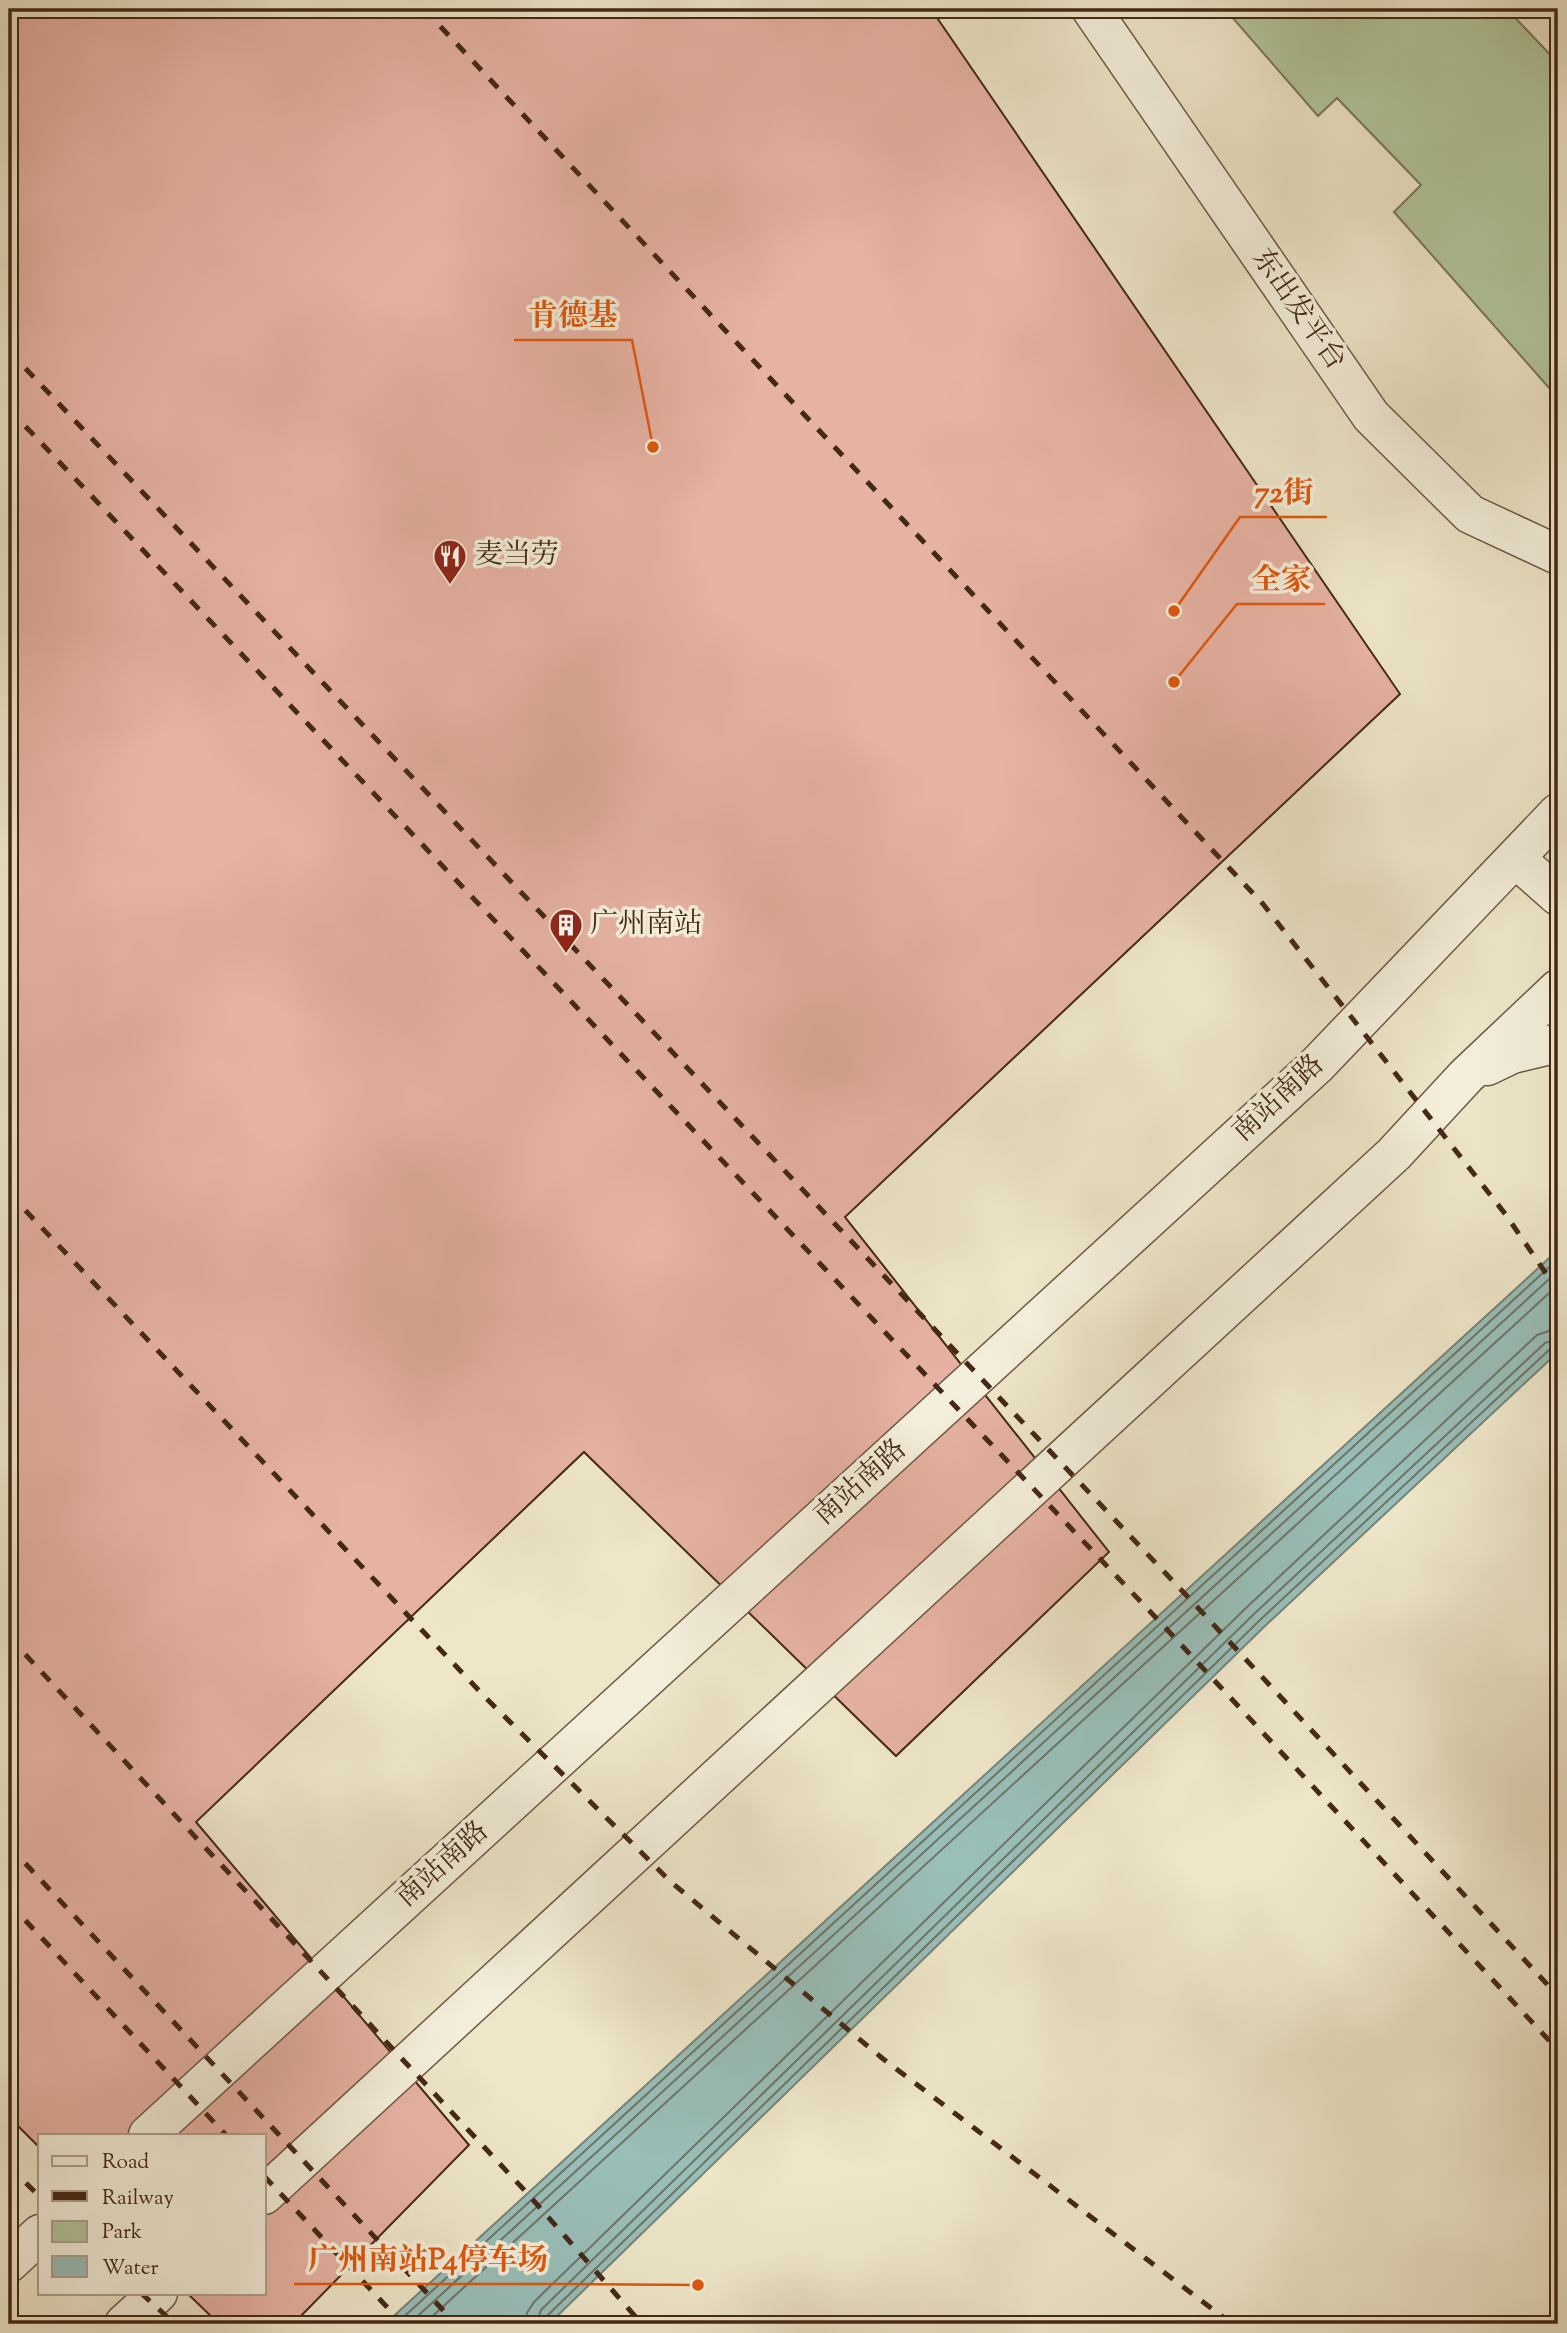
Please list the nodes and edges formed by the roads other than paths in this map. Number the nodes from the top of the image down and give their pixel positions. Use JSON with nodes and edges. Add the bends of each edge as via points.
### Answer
{"nodes":[{"id":1,"x":1091,"y":9,"type":"edge"},
{"id":2,"x":1558,"y":555,"type":"edge"},
{"id":3,"x":1558,"y":813,"type":"edge"},
{"id":4,"x":1515,"y":858,"type":"junction"},
{"id":5,"x":1558,"y":896,"type":"edge"},
{"id":6,"x":1558,"y":989,"type":"edge"},
{"id":7,"x":1558,"y":1043,"type":"edge"},
{"id":8,"x":1466,"y":1076,"type":"junction"},
{"id":9,"x":149,"y":2134,"type":"edge"},
{"id":10,"x":266,"y":2193,"type":"edge"},
{"id":11,"x":38,"y":2236,"type":"edge"},
{"id":12,"x":9,"y":2263,"type":"edge"},
{"id":13,"x":157,"y":2294,"type":"edge"},
{"id":14,"x":124,"y":2324,"type":"edge"}],
"edges":[{"from":1,"to":2,"type":"street","name":"东出发平台","via":[[1371,416],[1471,514]]},
{"from":3,"to":4,"type":"street","name":"南站南路"},
{"from":4,"to":5,"type":"street"},
{"from":4,"to":9,"type":"street","name":"南站南路","via":[[1316,1066]]},
{"from":6,"to":8,"type":"street"},
{"from":7,"to":8,"type":"street","via":[[1511,1054]]},
{"from":8,"to":10,"type":"street","via":[[1383,1163]]},
{"from":11,"to":12,"type":"street"},
{"from":13,"to":14,"type":"street"}]}
